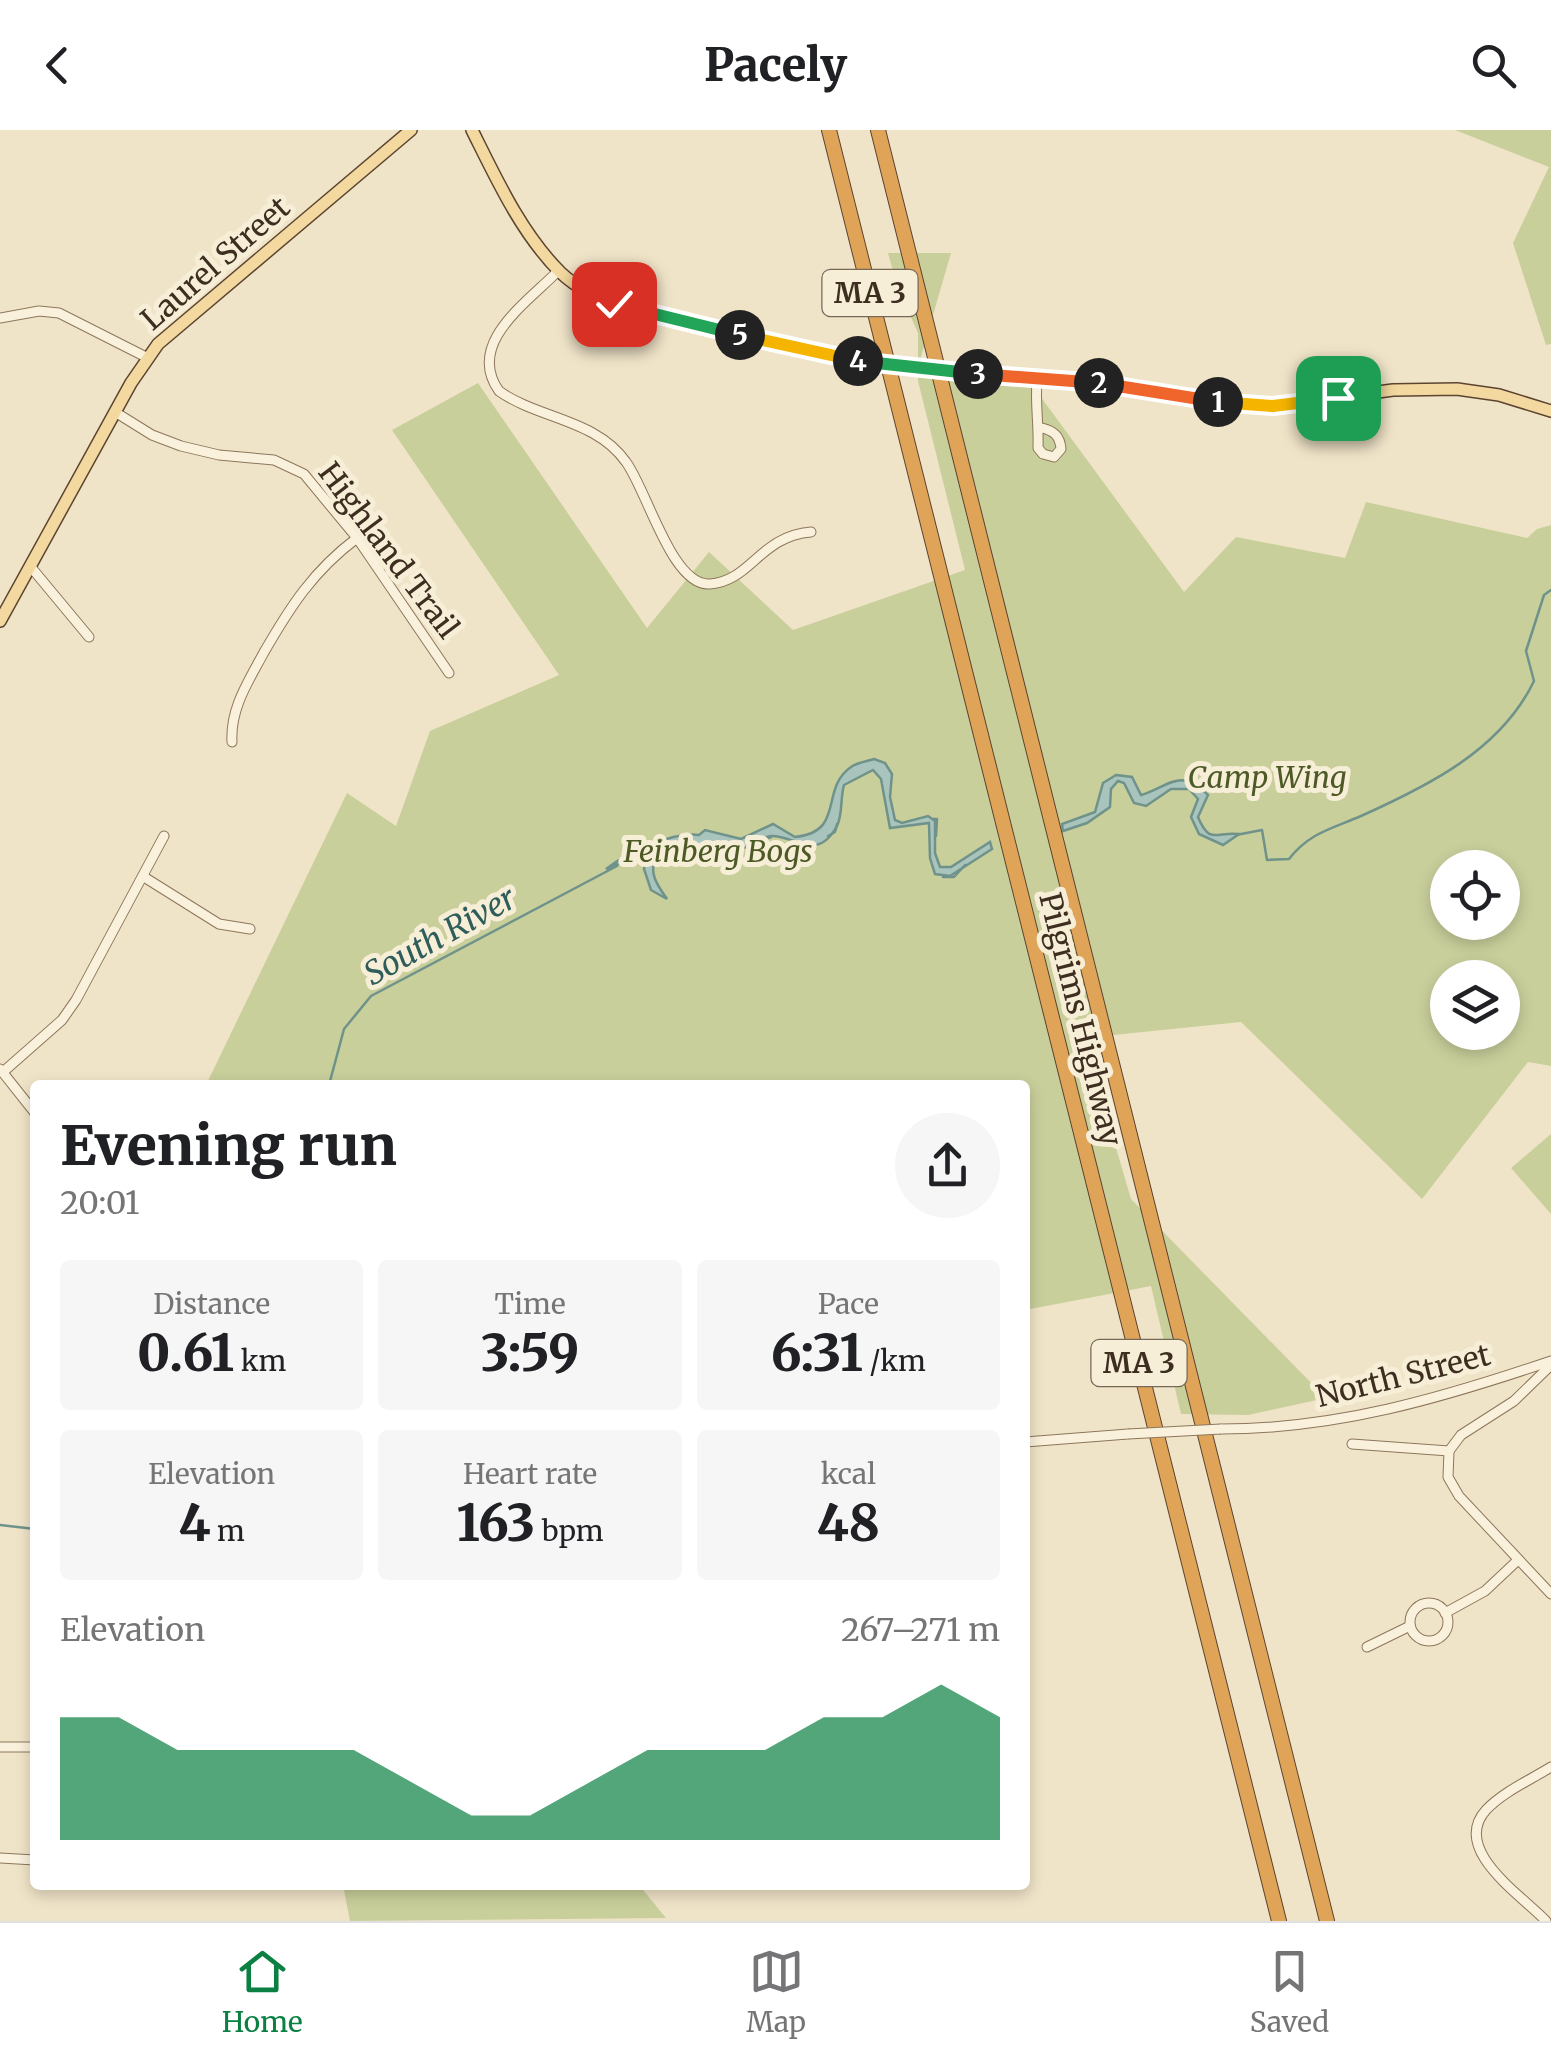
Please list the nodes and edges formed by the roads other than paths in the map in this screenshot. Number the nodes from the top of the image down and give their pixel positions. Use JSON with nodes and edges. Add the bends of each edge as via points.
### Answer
{"nodes":[{"id":1,"x":411,"y":130,"type":"edge"},
{"id":2,"x":472,"y":130,"type":"edge"},
{"id":3,"x":829,"y":130,"type":"edge"},
{"id":4,"x":878,"y":130,"type":"edge"},
{"id":5,"x":559,"y":270,"type":"junction"},
{"id":6,"x":0,"y":318,"type":"edge"},
{"id":7,"x":148,"y":358,"type":"junction"},
{"id":8,"x":1038,"y":380,"type":"junction"},
{"id":9,"x":115,"y":412,"type":"junction"},
{"id":10,"x":1551,"y":412,"type":"edge"},
{"id":11,"x":1042,"y":428,"type":"dead end"},
{"id":12,"x":811,"y":532,"type":"dead end"},
{"id":13,"x":356,"y":538,"type":"junction"},
{"id":14,"x":30,"y":566,"type":"junction"},
{"id":15,"x":0,"y":621,"type":"edge"},
{"id":16,"x":88,"y":638,"type":"dead end"},
{"id":17,"x":449,"y":673,"type":"dead end"},
{"id":18,"x":232,"y":742,"type":"dead end"},
{"id":19,"x":164,"y":836,"type":"dead end"},
{"id":20,"x":144,"y":877,"type":"junction"},
{"id":21,"x":250,"y":929,"type":"dead end"},
{"id":22,"x":1,"y":1071,"type":"edge"},
{"id":23,"x":30,"y":1107,"type":"edge"},
{"id":24,"x":1551,"y":1363,"type":"edge"},
{"id":25,"x":1030,"y":1442,"type":"edge"},
{"id":26,"x":1352,"y":1444,"type":"dead end"},
{"id":27,"x":1449,"y":1451,"type":"junction"},
{"id":28,"x":1518,"y":1560,"type":"junction"},
{"id":29,"x":1551,"y":1594,"type":"edge"},
{"id":30,"x":1445,"y":1613,"type":"junction"},
{"id":31,"x":1410,"y":1626,"type":"junction"},
{"id":32,"x":1367,"y":1647,"type":"dead end"},
{"id":33,"x":0,"y":1747,"type":"edge"},
{"id":34,"x":30,"y":1747,"type":"edge"},
{"id":35,"x":1551,"y":1767,"type":"edge"},
{"id":36,"x":0,"y":1858,"type":"edge"},
{"id":37,"x":30,"y":1860,"type":"edge"},
{"id":38,"x":1279,"y":1921,"type":"edge"},
{"id":39,"x":1327,"y":1921,"type":"edge"},
{"id":40,"x":1546,"y":1921,"type":"edge"}],
"edges":[{"from":1,"to":7,"type":"main road","name":"Laurel Street","via":[[179,324]]},
{"from":2,"to":5,"type":"main road","via":[[516,213]]},
{"from":3,"to":38,"type":"highway","name":"Pilgrims Highway","number":"MA 3"},
{"from":4,"to":39,"type":"highway","name":"Pilgrims Highway","number":"MA 3"},
{"from":5,"to":8,"type":"main road","bridge":true,"via":[[626,308],[872,364]]},
{"from":5,"to":12,"type":"street","via":[[491,343],[488,366],[499,391],[616,450],[640,484],[672,556],[700,584],[732,577],[770,544]]},
{"from":6,"to":7,"type":"street","via":[[59,313]]},
{"from":7,"to":9,"type":"main road","name":"Laurel Street"},
{"from":8,"to":10,"type":"main road","via":[[1273,406],[1445,388],[1499,395]]},
{"from":8,"to":11,"type":"street"},
{"from":9,"to":13,"type":"street","name":"Highland Trail","via":[[181,446],[291,466],[317,487]]},
{"from":9,"to":14,"type":"main road","name":"Laurel Street"},
{"from":13,"to":17,"type":"street","name":"Highland Trail"},
{"from":13,"to":18,"type":"street","via":[[290,605],[240,697]]},
{"from":14,"to":15,"type":"main road","name":"Laurel Street"},
{"from":14,"to":16,"type":"street"},
{"from":19,"to":20,"type":"street"},
{"from":20,"to":21,"type":"street","via":[[219,924]]},
{"from":20,"to":22,"type":"street","via":[[62,1020]]},
{"from":22,"to":23,"type":"street"},
{"from":24,"to":25,"type":"street","name":"North Street","bridge":true,"via":[[1448,1395],[1307,1425]]},
{"from":24,"to":27,"type":"street"},
{"from":26,"to":27,"type":"street"},
{"from":27,"to":28,"type":"street","via":[[1446,1470],[1454,1490]]},
{"from":28,"to":29,"type":"street"},
{"from":28,"to":30,"type":"street"},
{"from":30,"to":31,"type":"street","via":[[1436,1605],[1420,1606]]},
{"from":30,"to":31,"type":"street","via":[[1447,1626],[1436,1640],[1417,1637]]},
{"from":31,"to":32,"type":"street"},
{"from":33,"to":34,"type":"street"},
{"from":35,"to":40,"type":"street","via":[[1488,1808],[1476,1834],[1488,1863]]},
{"from":36,"to":37,"type":"street"}]}
